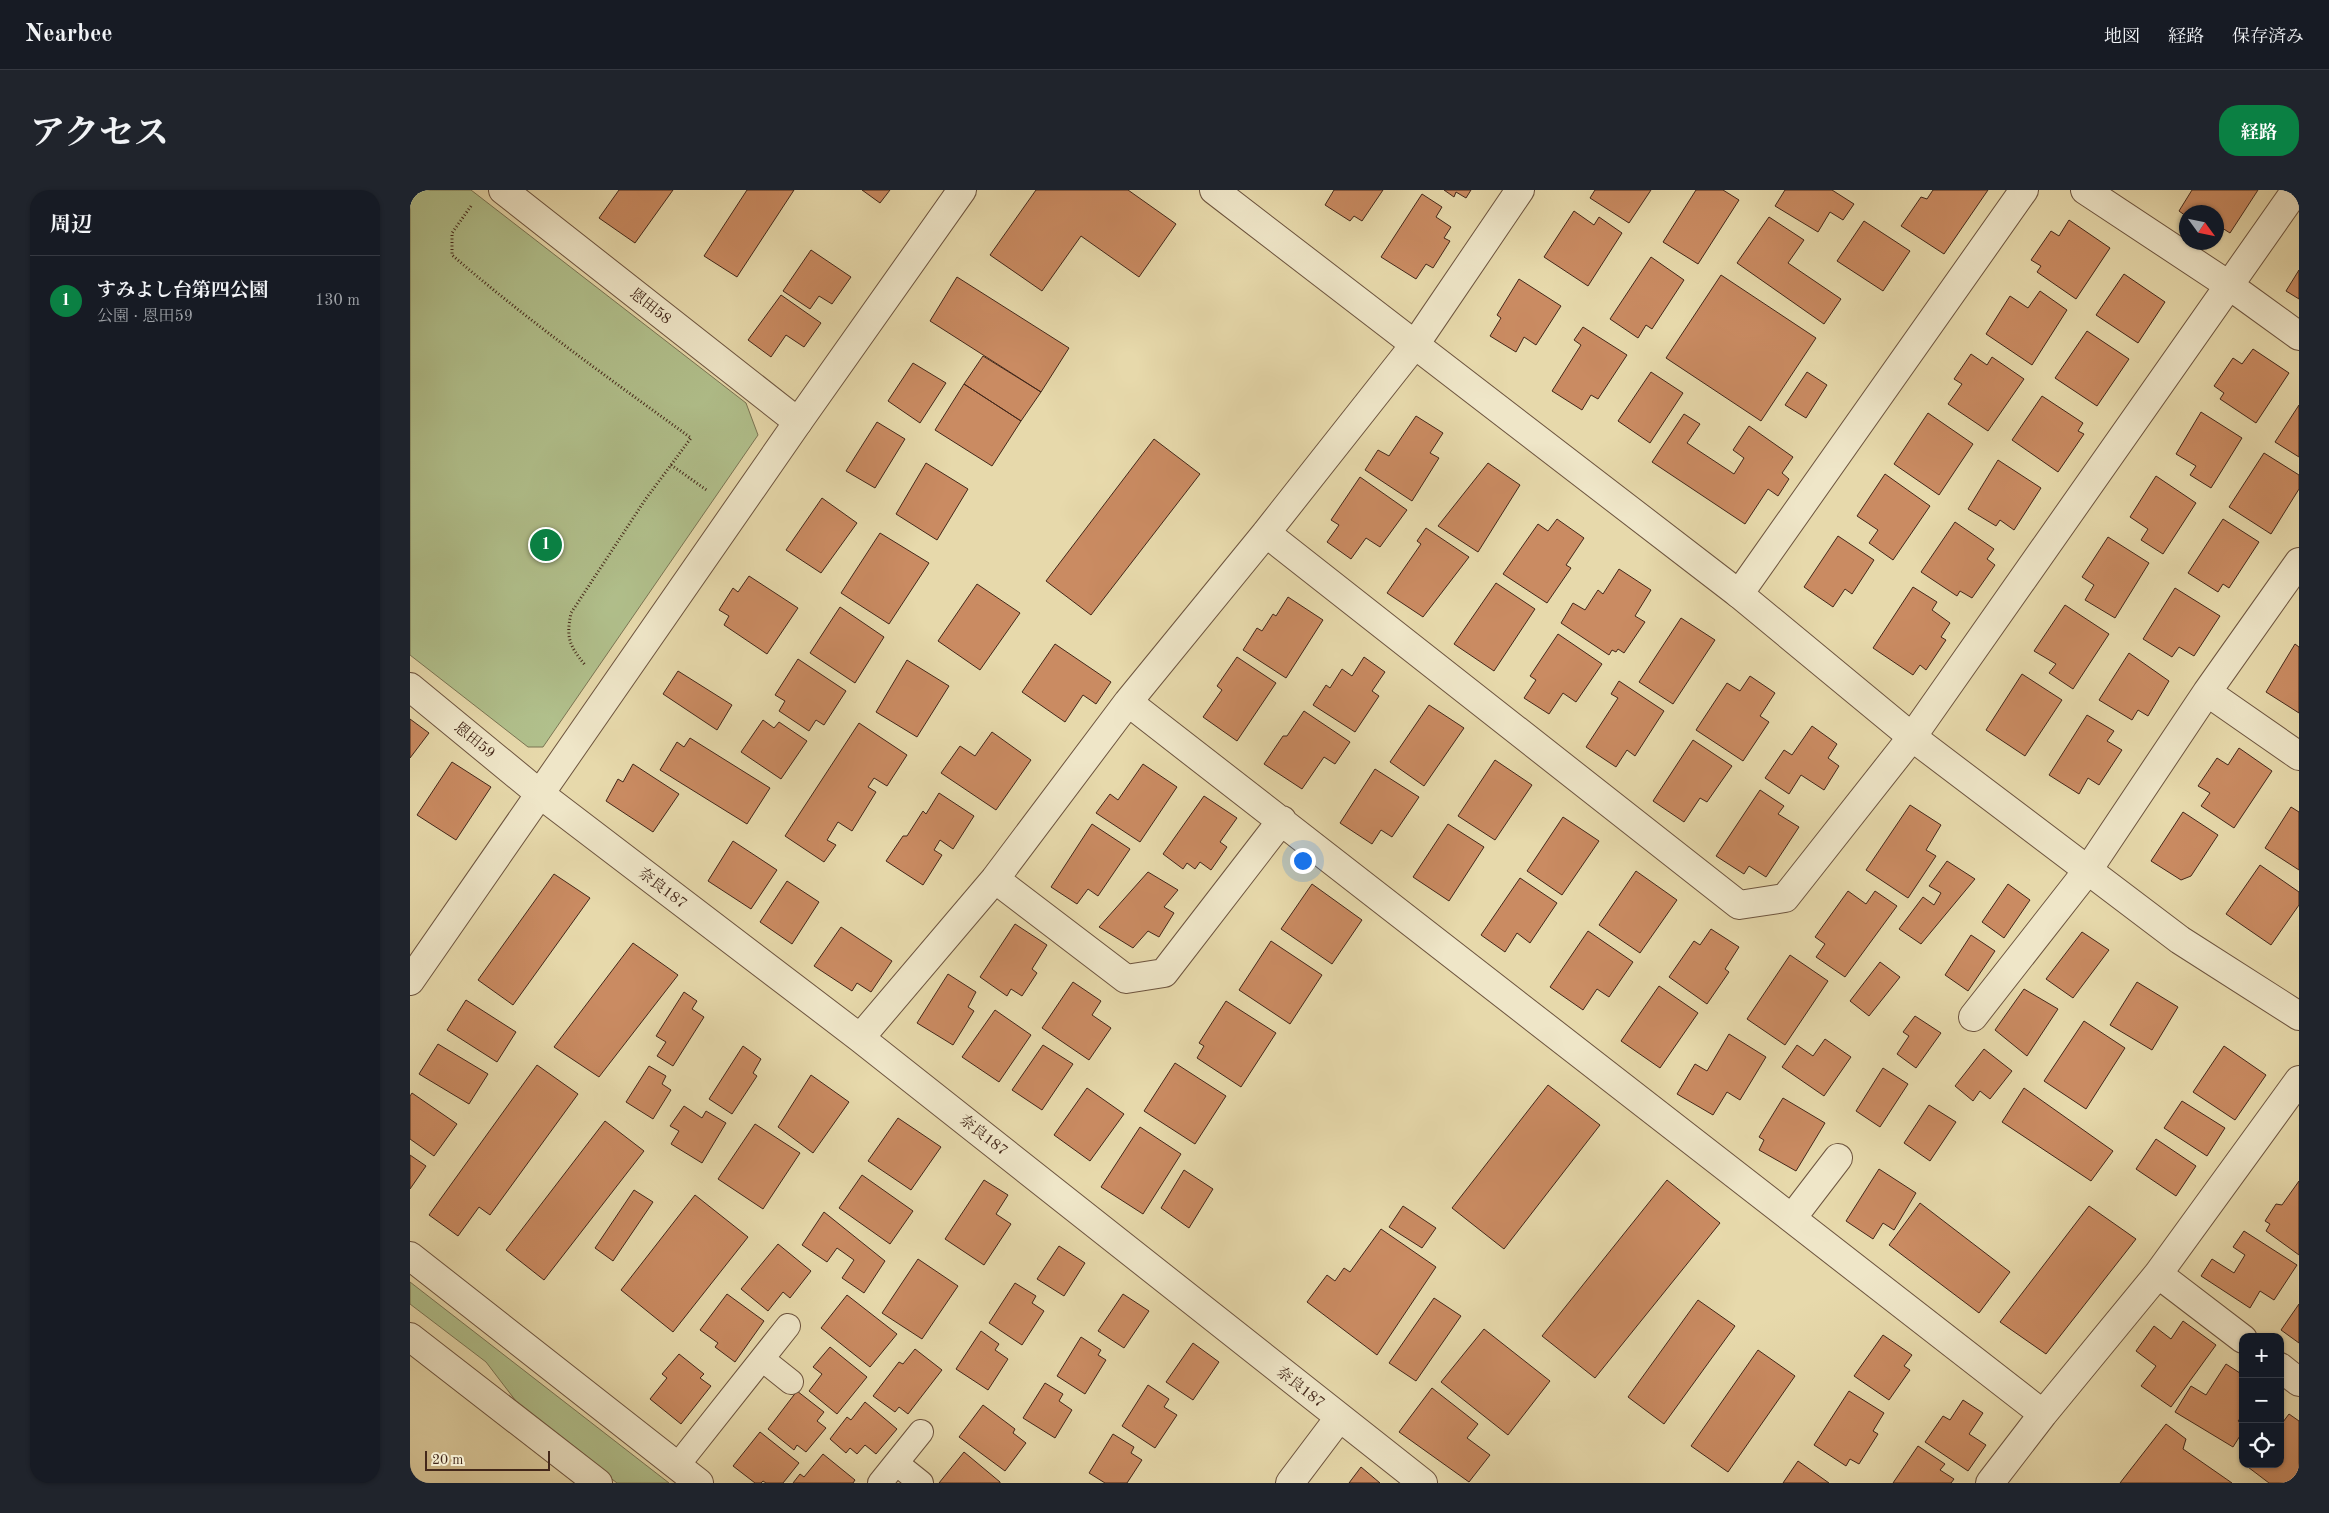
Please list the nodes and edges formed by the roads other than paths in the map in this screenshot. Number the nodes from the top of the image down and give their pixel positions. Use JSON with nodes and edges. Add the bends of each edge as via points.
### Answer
{"nodes":[{"id":1,"x":503,"y":190,"type":"edge"},
{"id":2,"x":962,"y":190,"type":"edge"},
{"id":3,"x":1214,"y":190,"type":"edge"},
{"id":4,"x":1520,"y":190,"type":"edge"},
{"id":5,"x":2024,"y":190,"type":"edge"},
{"id":6,"x":2085,"y":190,"type":"edge"},
{"id":7,"x":2296,"y":190,"type":"edge"},
{"id":8,"x":2230,"y":286,"type":"junction"},
{"id":9,"x":2299,"y":336,"type":"edge"},
{"id":10,"x":1416,"y":344,"type":"junction"},
{"id":11,"x":798,"y":422,"type":"junction"},
{"id":12,"x":1266,"y":534,"type":"junction"},
{"id":13,"x":2299,"y":562,"type":"edge"},
{"id":14,"x":1739,"y":594,"type":"junction"},
{"id":15,"x":410,"y":687,"type":"edge"},
{"id":16,"x":2207,"y":692,"type":"junction"},
{"id":17,"x":1128,"y":702,"type":"junction"},
{"id":18,"x":1912,"y":737,"type":"junction"},
{"id":19,"x":2299,"y":756,"type":"edge"},
{"id":20,"x":540,"y":794,"type":"junction"},
{"id":21,"x":1282,"y":820,"type":"junction"},
{"id":22,"x":2088,"y":870,"type":"junction"},
{"id":23,"x":996,"y":879,"type":"junction"},
{"id":24,"x":410,"y":981,"type":"edge"},
{"id":25,"x":2299,"y":1016,"type":"edge"},
{"id":26,"x":1973,"y":1017,"type":"dead end"},
{"id":27,"x":860,"y":1038,"type":"junction"},
{"id":28,"x":2299,"y":1080,"type":"edge"},
{"id":29,"x":1838,"y":1158,"type":"dead end"},
{"id":30,"x":1792,"y":1218,"type":"junction"},
{"id":31,"x":410,"y":1256,"type":"edge"},
{"id":32,"x":2158,"y":1274,"type":"junction"},
{"id":33,"x":788,"y":1326,"type":"dead end"},
{"id":34,"x":2239,"y":1336,"type":"edge"},
{"id":35,"x":410,"y":1337,"type":"edge"},
{"id":36,"x":762,"y":1359,"type":"junction"},
{"id":37,"x":2284,"y":1371,"type":"edge"},
{"id":38,"x":791,"y":1382,"type":"dead end"},
{"id":39,"x":2299,"y":1382,"type":"edge"},
{"id":40,"x":2043,"y":1414,"type":"junction"},
{"id":41,"x":1339,"y":1418,"type":"junction"},
{"id":42,"x":921,"y":1432,"type":"dead end"},
{"id":43,"x":896,"y":1463,"type":"junction"},
{"id":44,"x":677,"y":1466,"type":"junction"},
{"id":45,"x":598,"y":1483,"type":"edge"},
{"id":46,"x":699,"y":1483,"type":"edge"},
{"id":47,"x":880,"y":1483,"type":"edge"},
{"id":48,"x":921,"y":1483,"type":"edge"},
{"id":49,"x":1290,"y":1483,"type":"edge"},
{"id":50,"x":1423,"y":1483,"type":"edge"},
{"id":51,"x":1990,"y":1483,"type":"edge"}],
"edges":[{"from":1,"to":11,"type":"street","name":"恩田58"},
{"from":2,"to":11,"type":"street"},
{"from":3,"to":10,"type":"street"},
{"from":4,"to":10,"type":"street"},
{"from":5,"to":14,"type":"street"},
{"from":6,"to":8,"type":"street"},
{"from":7,"to":8,"type":"street"},
{"from":8,"to":9,"type":"street"},
{"from":8,"to":18,"type":"street"},
{"from":10,"to":12,"type":"street"},
{"from":10,"to":14,"type":"street"},
{"from":11,"to":20,"type":"street"},
{"from":12,"to":17,"type":"street"},
{"from":12,"to":18,"type":"street","via":[[1739,905],[1785,898]]},
{"from":13,"to":16,"type":"street"},
{"from":14,"to":18,"type":"street"},
{"from":15,"to":20,"type":"street","name":"恩田59"},
{"from":16,"to":19,"type":"street"},
{"from":16,"to":22,"type":"street"},
{"from":17,"to":21,"type":"street"},
{"from":17,"to":23,"type":"street"},
{"from":18,"to":22,"type":"street"},
{"from":20,"to":24,"type":"street"},
{"from":20,"to":27,"type":"street","name":"奈良187"},
{"from":21,"to":23,"type":"street","via":[[1164,973],[1126,979]]},
{"from":21,"to":30,"type":"street"},
{"from":22,"to":25,"type":"street","via":[[2180,940]]},
{"from":22,"to":26,"type":"street"},
{"from":23,"to":27,"type":"street"},
{"from":27,"to":41,"type":"street","name":"奈良187"},
{"from":28,"to":32,"type":"street"},
{"from":29,"to":30,"type":"street"},
{"from":30,"to":40,"type":"street"},
{"from":31,"to":44,"type":"street"},
{"from":32,"to":34,"type":"street"},
{"from":32,"to":40,"type":"street"},
{"from":33,"to":36,"type":"lane"},
{"from":35,"to":45,"type":"street"},
{"from":36,"to":38,"type":"lane"},
{"from":36,"to":44,"type":"lane"},
{"from":37,"to":39,"type":"street"},
{"from":40,"to":51,"type":"street"},
{"from":41,"to":49,"type":"street"},
{"from":41,"to":50,"type":"street","name":"奈良187"},
{"from":42,"to":43,"type":"lane"},
{"from":43,"to":47,"type":"lane"},
{"from":43,"to":48,"type":"lane"},
{"from":44,"to":46,"type":"street"}]}
